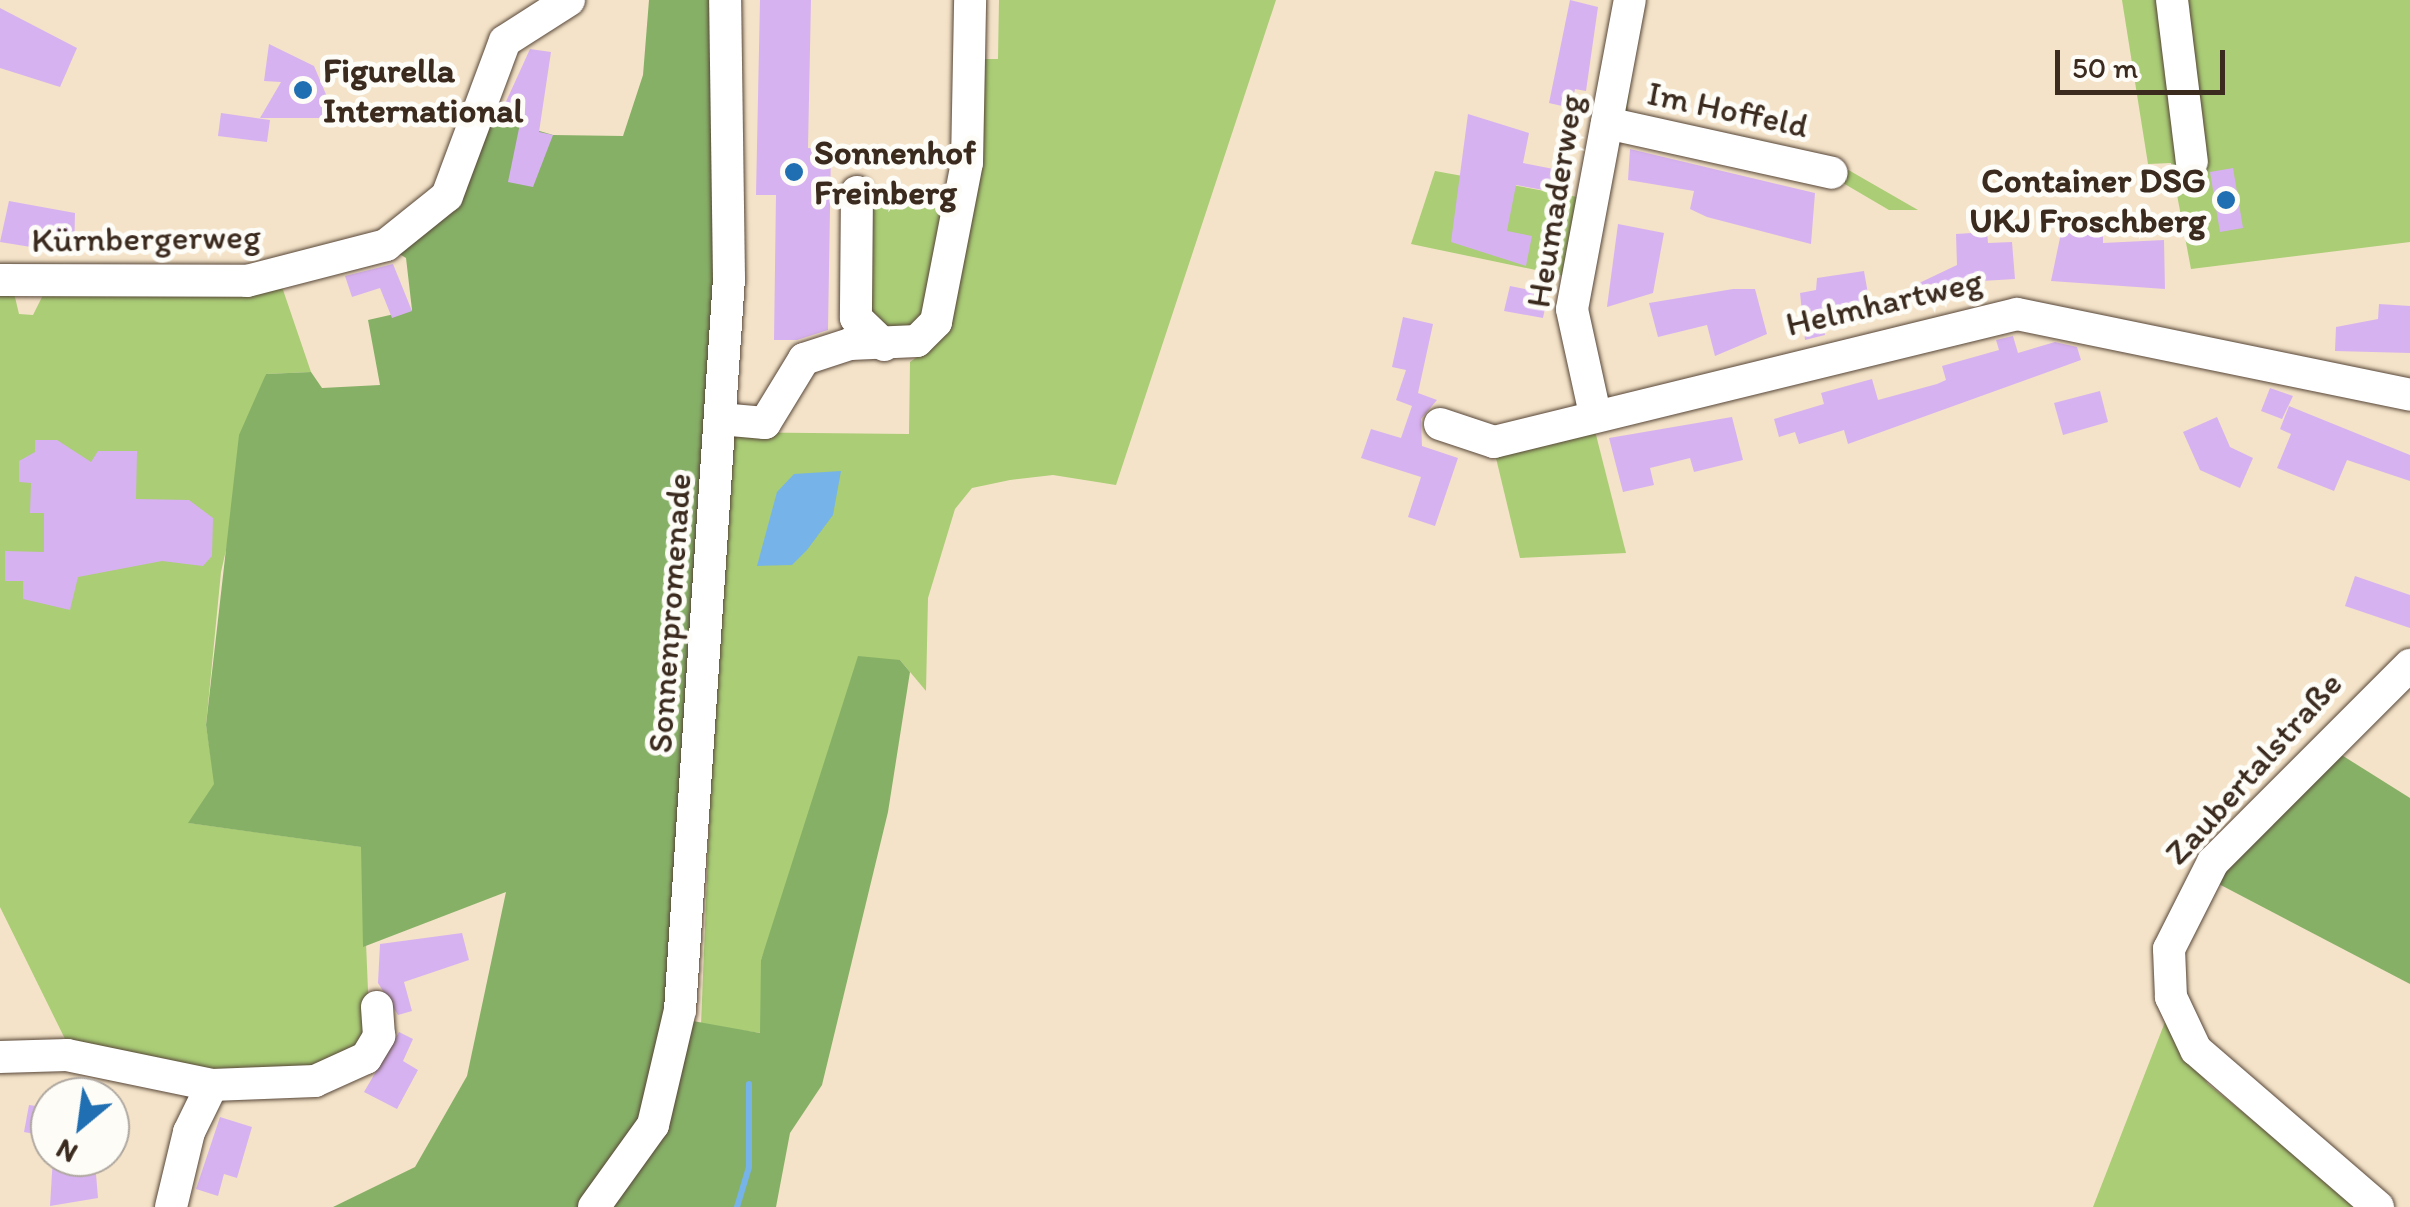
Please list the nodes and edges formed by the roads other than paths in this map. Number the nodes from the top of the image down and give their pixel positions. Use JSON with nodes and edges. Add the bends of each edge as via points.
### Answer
{"nodes":[{"id":1,"x":569,"y":0,"type":"edge"},
{"id":2,"x":725,"y":0,"type":"edge"},
{"id":3,"x":970,"y":0,"type":"edge"},
{"id":4,"x":1630,"y":0,"type":"edge"},
{"id":5,"x":2172,"y":0,"type":"edge"},
{"id":6,"x":1607,"y":123,"type":"junction"},
{"id":7,"x":2192,"y":162,"type":"dead end"},
{"id":8,"x":1832,"y":173,"type":"dead end"},
{"id":9,"x":857,"y":192,"type":"dead end"},
{"id":10,"x":22,"y":289,"type":"edge"},
{"id":11,"x":884,"y":344,"type":"junction"},
{"id":12,"x":2410,"y":395,"type":"edge"},
{"id":13,"x":1595,"y":414,"type":"junction"},
{"id":14,"x":720,"y":419,"type":"junction"},
{"id":15,"x":1440,"y":424,"type":"dead end"},
{"id":16,"x":2410,"y":665,"type":"edge"},
{"id":17,"x":377,"y":1007,"type":"dead end"},
{"id":18,"x":0,"y":1057,"type":"edge"},
{"id":19,"x":212,"y":1085,"type":"junction"},
{"id":20,"x":171,"y":1207,"type":"edge"},
{"id":21,"x":594,"y":1207,"type":"edge"},
{"id":22,"x":2378,"y":1207,"type":"edge"}],
"edges":[{"from":1,"to":10,"type":"street","name":"Kürnbergerweg","via":[[505,41],[447,196],[396,240],[247,281]]},
{"from":2,"to":14,"type":"street","name":"Sonnenpromenade","via":[[731,217]]},
{"from":3,"to":11,"type":"street","via":[[967,163],[940,312],[917,341]]},
{"from":4,"to":6,"type":"street","name":"Heumaderweg"},
{"from":5,"to":7,"type":"street"},
{"from":6,"to":8,"type":"street","name":"Im Hoffeld"},
{"from":6,"to":13,"type":"street","name":"Heumaderweg","via":[[1572,309]]},
{"from":9,"to":11,"type":"street","via":[[856,318]]},
{"from":11,"to":14,"type":"street","via":[[804,359],[765,423]]},
{"from":12,"to":13,"type":"street","name":"Helmhartweg","via":[[2017,314]]},
{"from":13,"to":15,"type":"street","name":"Helmhartweg","via":[[1494,442]]},
{"from":14,"to":21,"type":"street","name":"Sonnenpromenade","via":[[674,1051],[641,1151]]},
{"from":16,"to":22,"type":"street","name":"Zaubertalstraße","via":[[2212,862],[2170,949],[2171,997],[2196,1050]]},
{"from":17,"to":19,"type":"street","via":[[375,1045],[347,1073]]},
{"from":18,"to":19,"type":"street","via":[[67,1055]]},
{"from":19,"to":20,"type":"street","via":[[189,1132]]}]}
